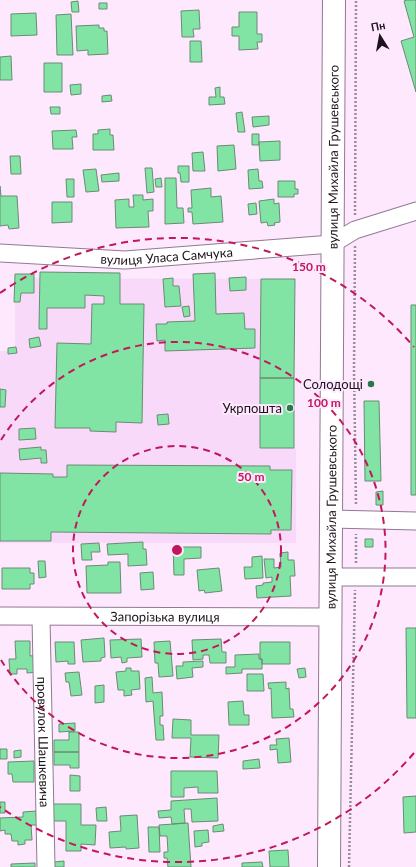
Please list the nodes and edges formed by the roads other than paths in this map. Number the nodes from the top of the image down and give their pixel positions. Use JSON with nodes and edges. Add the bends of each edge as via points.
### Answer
{"nodes":[{"id":1,"x":334,"y":0,"type":"edge"},
{"id":2,"x":416,"y":211,"type":"edge"},
{"id":3,"x":332,"y":244,"type":"junction"},
{"id":4,"x":0,"y":254,"type":"edge"},
{"id":5,"x":331,"y":519,"type":"junction"},
{"id":6,"x":416,"y":521,"type":"edge"},
{"id":7,"x":330,"y":577,"type":"junction"},
{"id":8,"x":416,"y":577,"type":"edge"},
{"id":9,"x":0,"y":616,"type":"edge"},
{"id":10,"x":41,"y":617,"type":"junction"},
{"id":11,"x":330,"y":617,"type":"junction"},
{"id":12,"x":46,"y":867,"type":"edge"},
{"id":13,"x":329,"y":867,"type":"edge"}],
"edges":[{"from":1,"to":3,"type":"main road","name":"вулиця Михайла Грушевського"},
{"from":2,"to":3,"type":"street","via":[[355,230]]},
{"from":3,"to":4,"type":"street","name":"вулиця Уласа Самчука","via":[[125,260]]},
{"from":3,"to":5,"type":"main road","name":"вулиця Михайла Грушевського"},
{"from":5,"to":6,"type":"street"},
{"from":5,"to":7,"type":"main road","name":"вулиця Михайла Грушевського"},
{"from":7,"to":8,"type":"street"},
{"from":7,"to":11,"type":"main road","name":"вулиця Михайла Грушевського"},
{"from":9,"to":10,"type":"street","name":"Запорізька вулиця"},
{"from":10,"to":11,"type":"street","name":"Запорізька вулиця"},
{"from":10,"to":12,"type":"street","name":"провулок Шашкевича"},
{"from":11,"to":13,"type":"main road","name":"вулиця Михайла Грушевського"}]}
